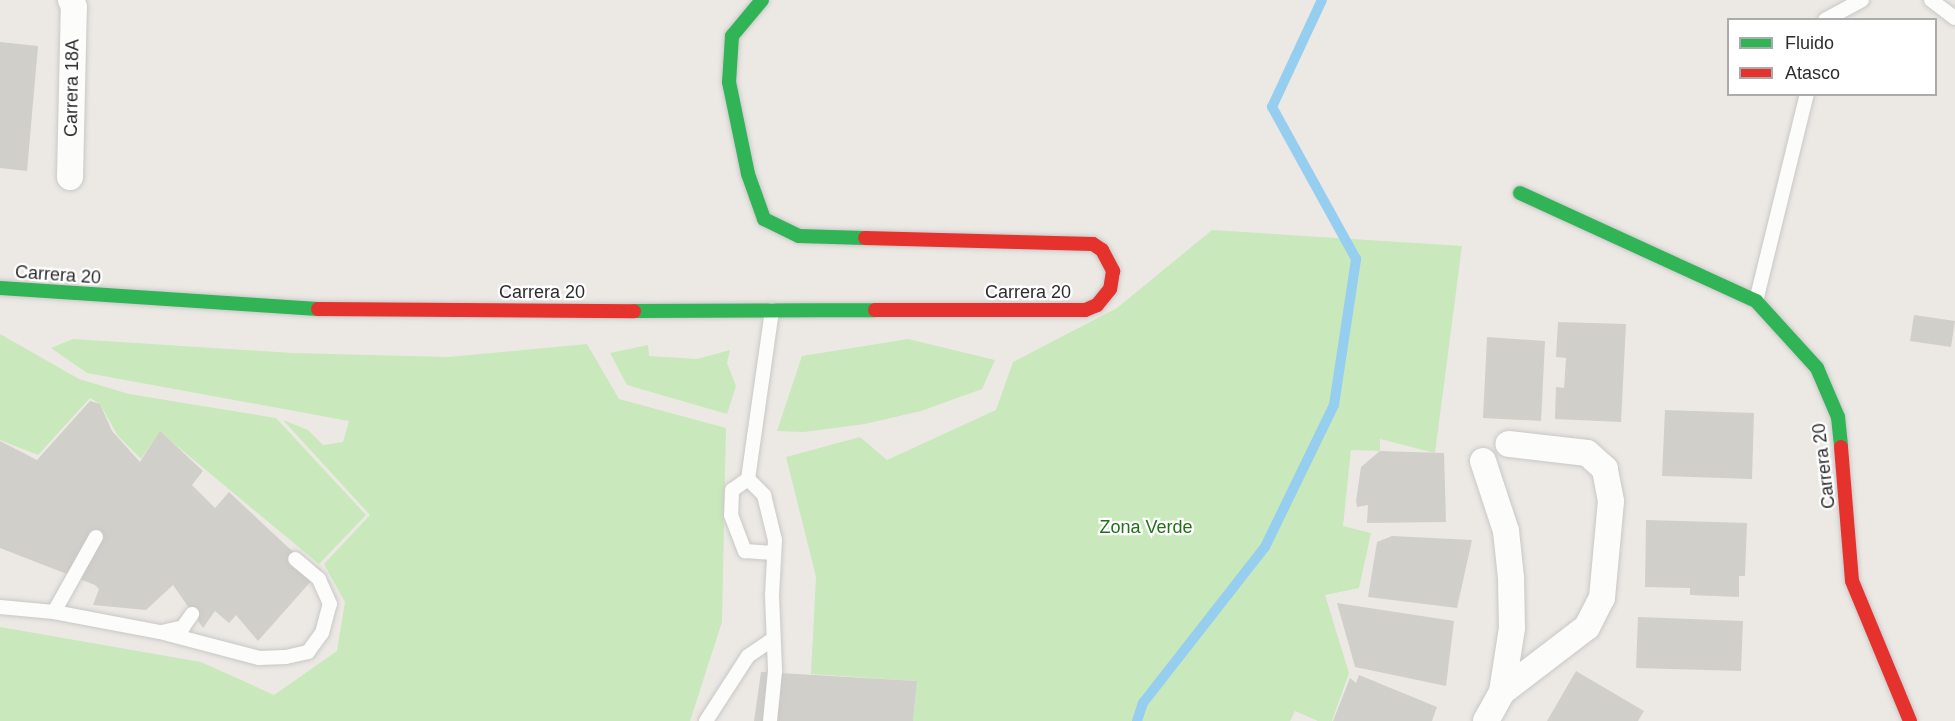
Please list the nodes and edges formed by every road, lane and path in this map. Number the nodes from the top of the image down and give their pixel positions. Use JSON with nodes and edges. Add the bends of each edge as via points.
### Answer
{"nodes":[{"id":1,"x":71,"y":0,"type":"edge"},
{"id":2,"x":762,"y":0,"type":"edge"},
{"id":3,"x":1862,"y":0,"type":"edge"},
{"id":4,"x":1931,"y":0,"type":"edge"},
{"id":5,"x":1829,"y":18,"type":"edge"},
{"id":6,"x":1955,"y":18,"type":"edge"},
{"id":7,"x":1807,"y":96,"type":"edge"},
{"id":8,"x":70,"y":177,"type":"dead end"},
{"id":9,"x":1520,"y":193,"type":"dead end"},
{"id":10,"x":0,"y":288,"type":"edge"},
{"id":11,"x":1756,"y":301,"type":"junction"},
{"id":12,"x":772,"y":310,"type":"junction"},
{"id":13,"x":1509,"y":444,"type":"dead end"},
{"id":14,"x":1483,"y":461,"type":"dead end"},
{"id":15,"x":748,"y":479,"type":"junction"},
{"id":16,"x":96,"y":537,"type":"dead end"},
{"id":17,"x":772,"y":553,"type":"junction"},
{"id":18,"x":295,"y":559,"type":"dead end"},
{"id":19,"x":0,"y":606,"type":"edge"},
{"id":20,"x":54,"y":612,"type":"junction"},
{"id":21,"x":192,"y":614,"type":"dead end"},
{"id":22,"x":160,"y":632,"type":"junction"},
{"id":23,"x":772,"y":640,"type":"junction"},
{"id":24,"x":1502,"y":692,"type":"junction"},
{"id":25,"x":706,"y":721,"type":"edge"},
{"id":26,"x":770,"y":721,"type":"edge"},
{"id":27,"x":1486,"y":721,"type":"edge"},
{"id":28,"x":1910,"y":721,"type":"edge"}],
"edges":[{"from":1,"to":8,"type":"street","name":"Carrera 18A","via":[[74,7]]},
{"from":2,"to":12,"type":"street","name":"Carrera 20","via":[[732,36],[729,82],[748,174],[764,219],[799,236],[1093,244],[1102,250],[1113,271],[1110,289],[1097,305],[1084,310]]},
{"from":3,"to":5,"type":"lane"},
{"from":4,"to":6,"type":"lane"},
{"from":7,"to":11,"type":"lane"},
{"from":9,"to":11,"type":"street","name":"Carrera 20"},
{"from":10,"to":12,"type":"street","name":"Carrera 20","via":[[354,311]]},
{"from":11,"to":28,"type":"street","name":"Carrera 20","via":[[1817,368],[1838,417],[1852,581]]},
{"from":12,"to":15,"type":"lane"},
{"from":13,"to":24,"type":"street","via":[[1587,453],[1605,469],[1611,501],[1602,598],[1587,627]]},
{"from":14,"to":24,"type":"street","via":[[1506,531],[1511,578],[1512,628]]},
{"from":15,"to":17,"type":"lane","via":[[764,495],[775,540]]},
{"from":15,"to":17,"type":"lane","via":[[732,490],[731,515],[745,551]]},
{"from":16,"to":20,"type":"lane"},
{"from":17,"to":23,"type":"lane"},
{"from":18,"to":22,"type":"lane","via":[[319,579],[330,604],[322,633],[308,652],[259,658]]},
{"from":19,"to":20,"type":"lane"},
{"from":20,"to":22,"type":"lane"},
{"from":21,"to":22,"type":"lane","via":[[183,627]]},
{"from":23,"to":25,"type":"lane","via":[[748,656]]},
{"from":23,"to":26,"type":"lane","via":[[775,672]]},
{"from":24,"to":27,"type":"street"}]}
